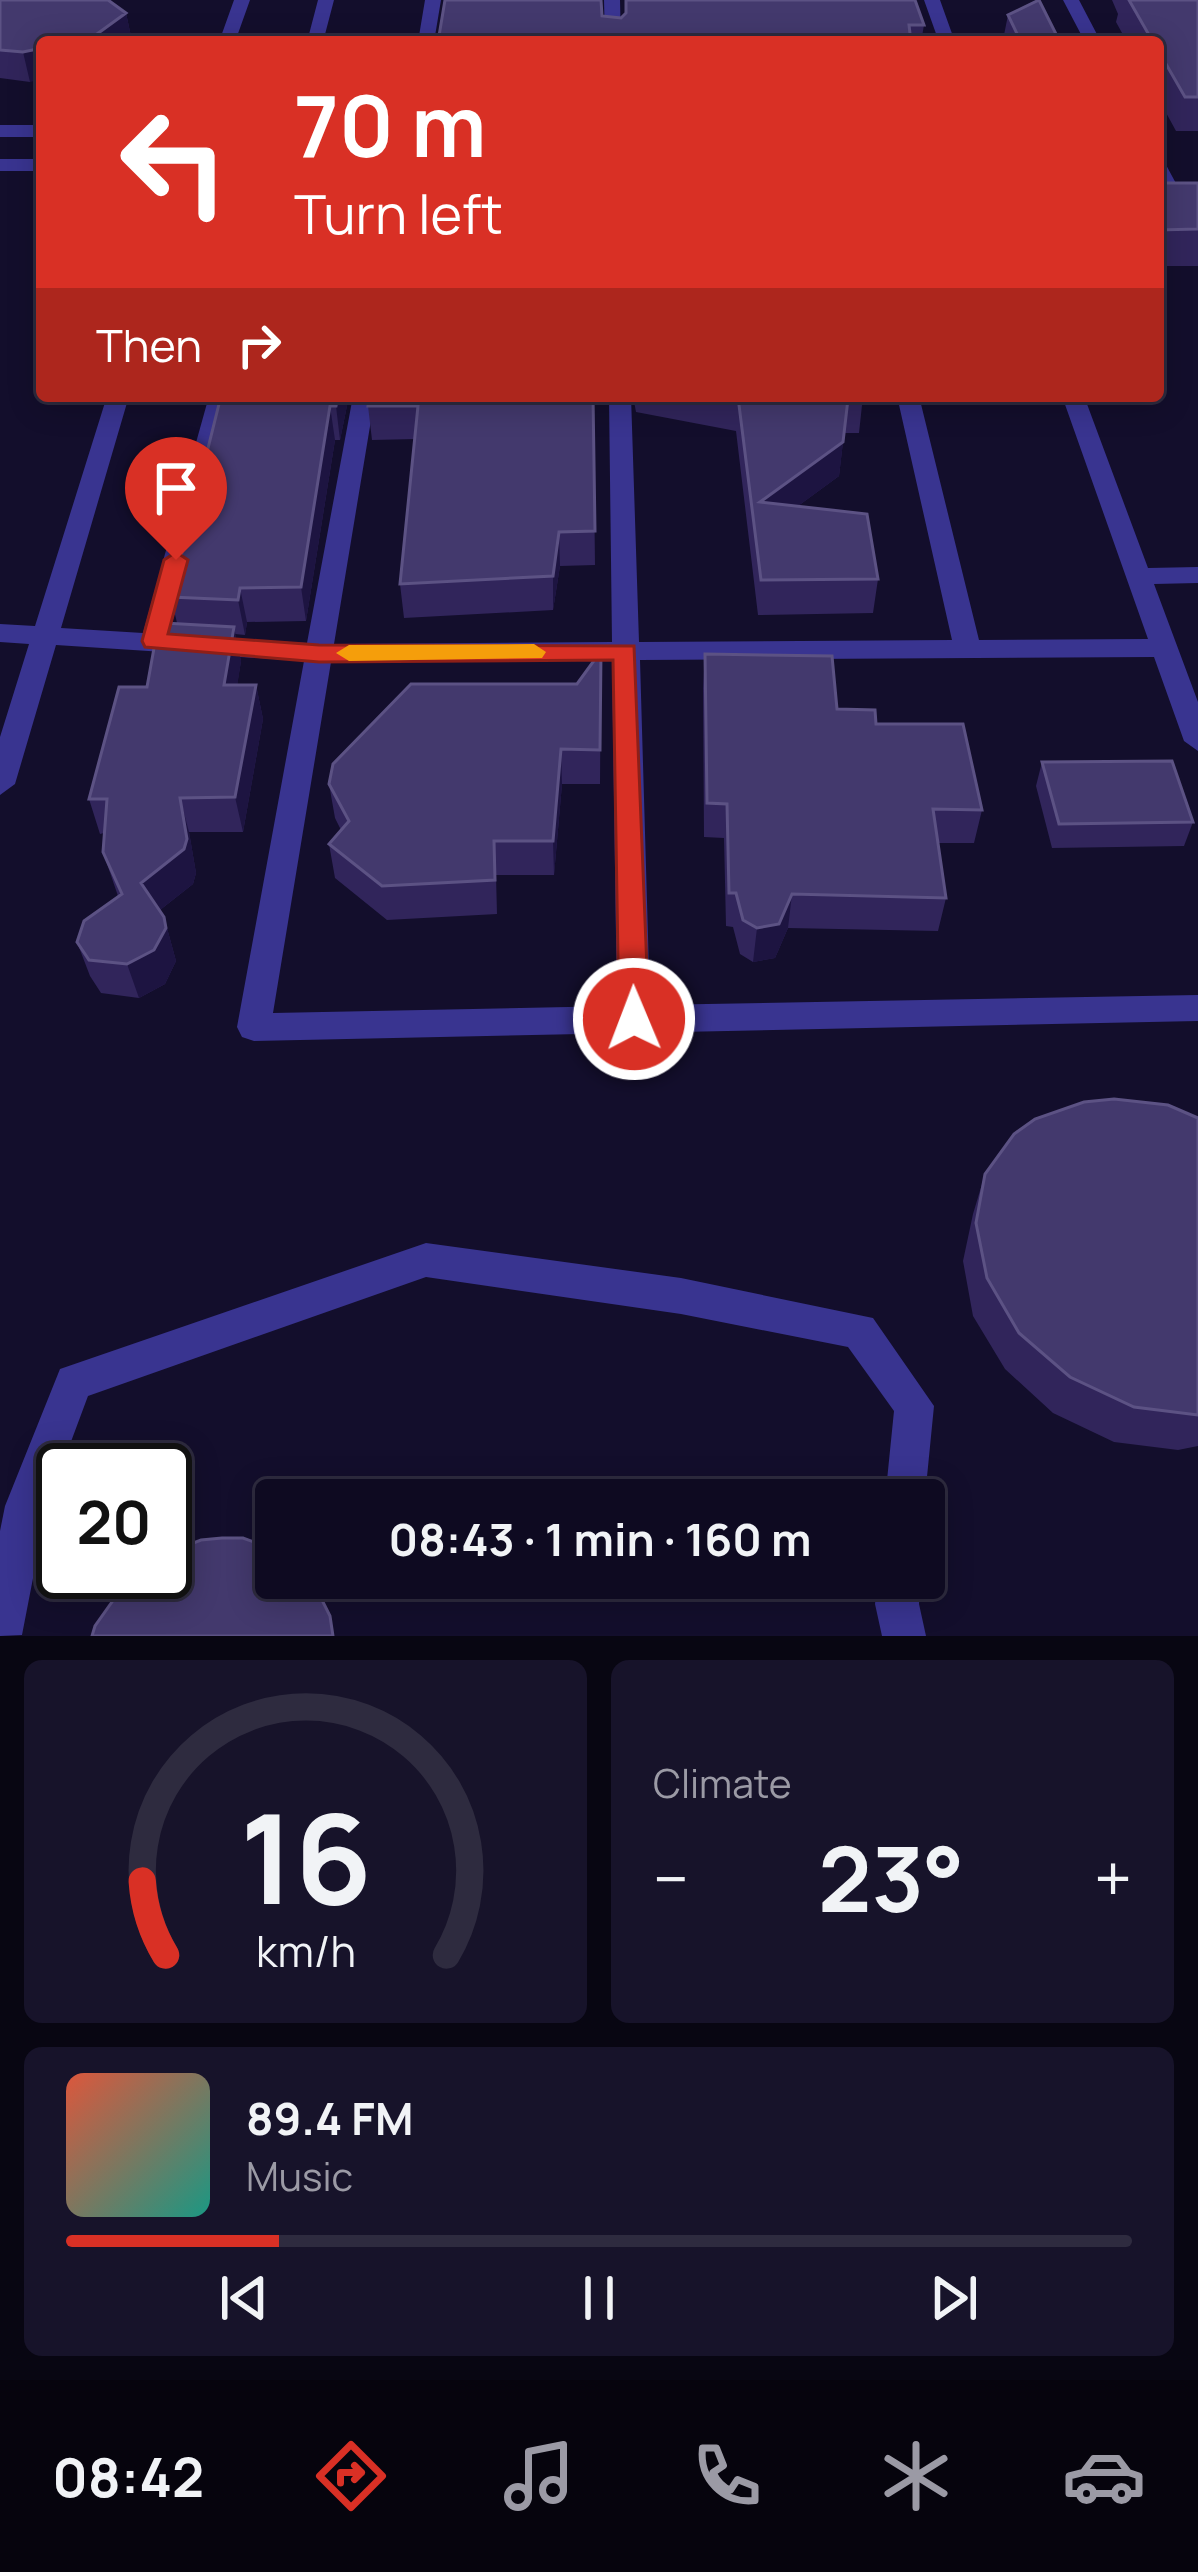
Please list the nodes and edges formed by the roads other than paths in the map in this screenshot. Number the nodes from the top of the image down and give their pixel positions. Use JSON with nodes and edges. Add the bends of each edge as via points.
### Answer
{"nodes":[{"id":1,"x":242,"y":0,"type":"edge"},
{"id":2,"x":326,"y":0,"type":"edge"},
{"id":3,"x":434,"y":0,"type":"edge"},
{"id":4,"x":612,"y":0,"type":"edge"},
{"id":5,"x":932,"y":0,"type":"edge"},
{"id":6,"x":1071,"y":0,"type":"edge"},
{"id":7,"x":229,"y":36,"type":"edge"},
{"id":8,"x":317,"y":36,"type":"edge"},
{"id":9,"x":427,"y":36,"type":"edge"},
{"id":10,"x":613,"y":36,"type":"edge"},
{"id":11,"x":945,"y":36,"type":"edge"},
{"id":12,"x":1090,"y":36,"type":"edge"},
{"id":13,"x":0,"y":131,"type":"edge"},
{"id":14,"x":36,"y":131,"type":"edge"},
{"id":15,"x":0,"y":165,"type":"edge"},
{"id":16,"x":36,"y":165,"type":"edge"},
{"id":17,"x":1164,"y":189,"type":"edge"},
{"id":18,"x":1198,"y":189,"type":"edge"},
{"id":19,"x":116,"y":402,"type":"edge"},
{"id":20,"x":218,"y":402,"type":"edge"},
{"id":21,"x":363,"y":402,"type":"edge"},
{"id":22,"x":620,"y":402,"type":"edge"},
{"id":23,"x":909,"y":402,"type":"edge"},
{"id":24,"x":1075,"y":402,"type":"edge"},
{"id":25,"x":1198,"y":575,"type":"edge"},
{"id":26,"x":1138,"y":576,"type":"junction"},
{"id":27,"x":0,"y":633,"type":"edge"},
{"id":28,"x":46,"y":633,"type":"junction"},
{"id":29,"x":154,"y":641,"type":"junction"},
{"id":30,"x":1164,"y":648,"type":"junction"},
{"id":31,"x":968,"y":649,"type":"junction"},
{"id":32,"x":626,"y":652,"type":"junction"},
{"id":33,"x":319,"y":653,"type":"junction"},
{"id":34,"x":1198,"y":741,"type":"edge"},
{"id":35,"x":0,"y":784,"type":"edge"},
{"id":36,"x":1198,"y":1008,"type":"edge"},
{"id":37,"x":634,"y":1019,"type":"junction"},
{"id":38,"x":908,"y":1479,"type":"edge"},
{"id":39,"x":897,"y":1599,"type":"edge"},
{"id":40,"x":0,"y":1635,"type":"edge"},
{"id":41,"x":904,"y":1636,"type":"edge"}],
"edges":[{"from":1,"to":7,"type":"lane"},
{"from":2,"to":8,"type":"lane"},
{"from":3,"to":9,"type":"lane"},
{"from":4,"to":10,"type":"lane"},
{"from":5,"to":11,"type":"lane"},
{"from":6,"to":12,"type":"lane"},
{"from":13,"to":14,"type":"lane"},
{"from":15,"to":16,"type":"lane"},
{"from":17,"to":18,"type":"lane"},
{"from":19,"to":28,"type":"lane"},
{"from":20,"to":29,"type":"lane"},
{"from":21,"to":33,"type":"lane"},
{"from":22,"to":32,"type":"lane"},
{"from":23,"to":31,"type":"lane"},
{"from":24,"to":26,"type":"lane"},
{"from":25,"to":26,"type":"lane"},
{"from":26,"to":30,"type":"lane"},
{"from":27,"to":28,"type":"lane"},
{"from":28,"to":29,"type":"lane"},
{"from":28,"to":35,"type":"lane"},
{"from":29,"to":33,"type":"lane"},
{"from":30,"to":31,"type":"lane"},
{"from":30,"to":34,"type":"lane"},
{"from":31,"to":32,"type":"lane"},
{"from":32,"to":33,"type":"lane"},
{"from":32,"to":37,"type":"lane"},
{"from":33,"to":37,"type":"lane","via":[[254,1027]]},
{"from":36,"to":37,"type":"lane"},
{"from":38,"to":40,"type":"lane","via":[[914,1406],[860,1331],[426,1260],[74,1382],[26,1506]]},
{"from":39,"to":41,"type":"lane"}]}
